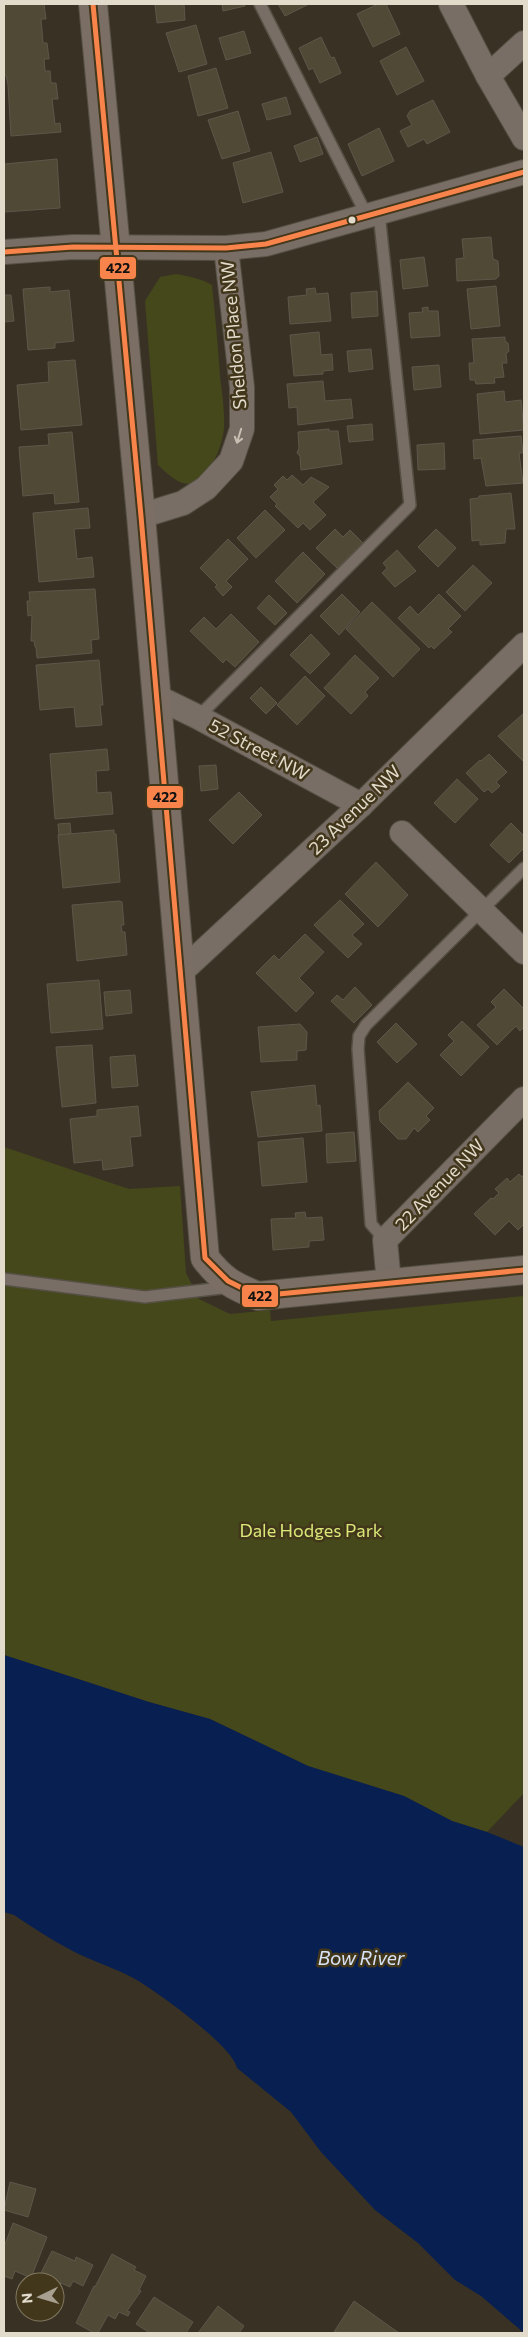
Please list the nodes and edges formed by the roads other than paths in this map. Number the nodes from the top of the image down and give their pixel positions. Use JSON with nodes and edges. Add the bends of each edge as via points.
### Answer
{"nodes":[{"id":1,"x":93,"y":4,"type":"edge"},
{"id":2,"x":260,"y":4,"type":"edge"},
{"id":3,"x":451,"y":4,"type":"edge"},
{"id":4,"x":524,"y":43,"type":"edge"},
{"id":5,"x":488,"y":76,"type":"junction"},
{"id":6,"x":524,"y":138,"type":"edge"},
{"id":7,"x":524,"y":172,"type":"edge"},
{"id":8,"x":373,"y":215,"type":"junction"},
{"id":9,"x":114,"y":246,"type":"junction"},
{"id":10,"x":226,"y":248,"type":"junction"},
{"id":11,"x":4,"y":252,"type":"edge"},
{"id":12,"x":141,"y":516,"type":"junction"},
{"id":13,"x":524,"y":645,"type":"edge"},
{"id":14,"x":157,"y":698,"type":"junction"},
{"id":15,"x":198,"y":717,"type":"junction"},
{"id":16,"x":361,"y":806,"type":"junction"},
{"id":17,"x":402,"y":832,"type":"dead end"},
{"id":18,"x":524,"y":868,"type":"edge"},
{"id":19,"x":482,"y":911,"type":"junction"},
{"id":20,"x":524,"y":952,"type":"edge"},
{"id":21,"x":181,"y":972,"type":"junction"},
{"id":22,"x":524,"y":1098,"type":"edge"},
{"id":23,"x":385,"y":1240,"type":"junction"},
{"id":24,"x":524,"y":1270,"type":"edge"},
{"id":25,"x":4,"y":1279,"type":"edge"},
{"id":26,"x":389,"y":1283,"type":"junction"},
{"id":27,"x":233,"y":1286,"type":"junction"}],
"edges":[{"from":1,"to":9,"type":"street"},
{"from":2,"to":8,"type":"lane"},
{"from":3,"to":5,"type":"street"},
{"from":4,"to":5,"type":"street"},
{"from":5,"to":6,"type":"street"},
{"from":7,"to":8,"type":"street"},
{"from":8,"to":10,"type":"street","via":[[266,244]]},
{"from":8,"to":15,"type":"lane","via":[[410,505]]},
{"from":9,"to":10,"type":"street"},
{"from":9,"to":11,"type":"street"},
{"from":9,"to":12,"type":"street"},
{"from":10,"to":12,"type":"street","name":"Sheldon Place NW","one_way":true,"via":[[242,387],[242,429],[231,461],[206,488],[183,504]]},
{"from":12,"to":14,"type":"street"},
{"from":13,"to":16,"type":"street","name":"23 Avenue NW"},
{"from":14,"to":15,"type":"street","name":"52 Street NW"},
{"from":14,"to":21,"type":"street"},
{"from":15,"to":16,"type":"street","name":"52 Street NW"},
{"from":16,"to":21,"type":"street","name":"23 Avenue NW"},
{"from":17,"to":19,"type":"street"},
{"from":18,"to":19,"type":"lane"},
{"from":19,"to":20,"type":"street"},
{"from":19,"to":23,"type":"lane","via":[[366,1025],[359,1036],[371,1224]]},
{"from":21,"to":27,"type":"street","via":[[205,1258],[217,1274]]},
{"from":22,"to":23,"type":"street","name":"22 Avenue NW"},
{"from":23,"to":26,"type":"street","name":"22 Avenue NW"},
{"from":24,"to":26,"type":"street"},
{"from":25,"to":27,"type":"lane","via":[[145,1297]]},
{"from":26,"to":27,"type":"street","via":[[258,1296]]}]}
